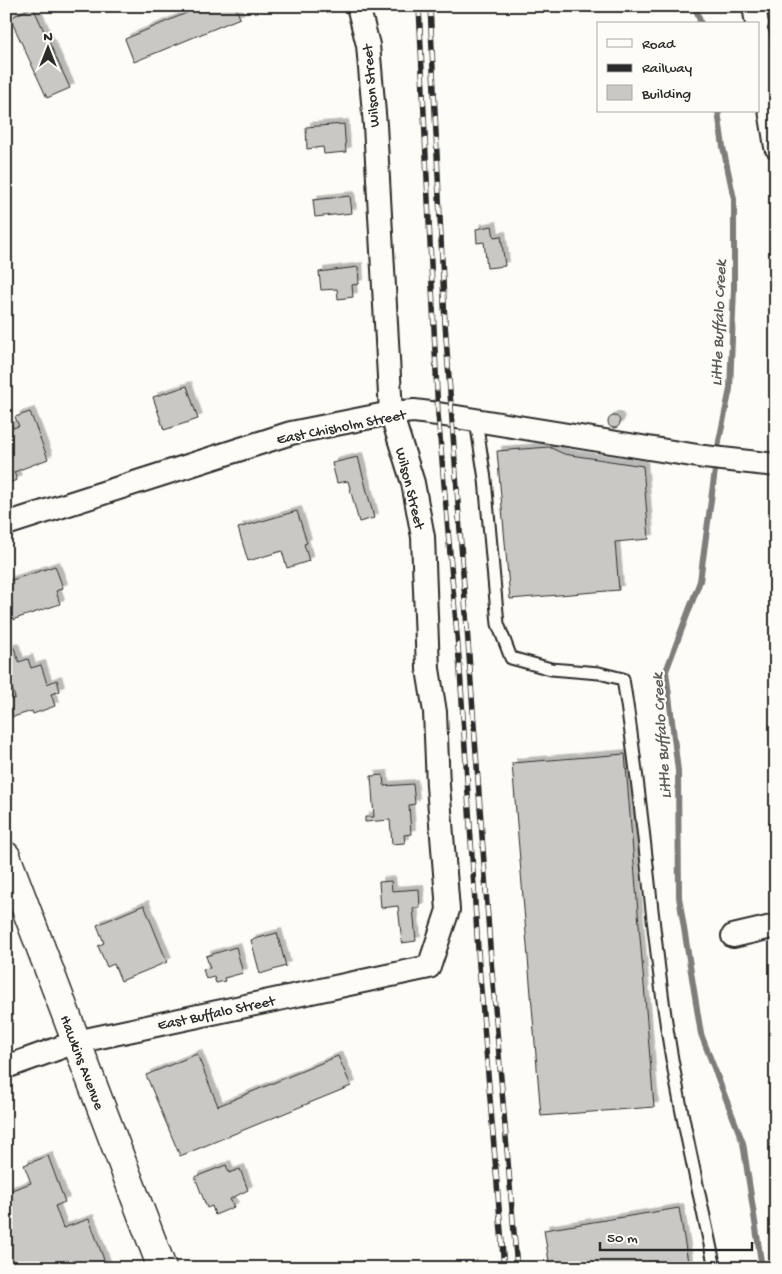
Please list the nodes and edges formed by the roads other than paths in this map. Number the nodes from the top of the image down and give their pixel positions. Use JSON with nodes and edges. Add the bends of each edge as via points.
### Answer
{"nodes":[{"id":1,"x":358,"y":6,"type":"edge"},
{"id":2,"x":754,"y":6,"type":"edge"},
{"id":3,"x":756,"y":22,"type":"edge"},
{"id":4,"x":760,"y":47,"type":"edge"},
{"id":5,"x":776,"y":147,"type":"edge"},
{"id":6,"x":391,"y":413,"type":"junction"},
{"id":7,"x":476,"y":421,"type":"junction"},
{"id":8,"x":776,"y":465,"type":"edge"},
{"id":9,"x":6,"y":524,"type":"edge"},
{"id":10,"x":6,"y":856,"type":"edge"},
{"id":11,"x":776,"y":926,"type":"edge"},
{"id":12,"x":733,"y":936,"type":"dead end"},
{"id":13,"x":428,"y":967,"type":"joint"},
{"id":14,"x":76,"y":1042,"type":"junction"},
{"id":15,"x":6,"y":1067,"type":"edge"},
{"id":16,"x":162,"y":1268,"type":"edge"},
{"id":17,"x":715,"y":1268,"type":"edge"}],
"edges":[{"from":1,"to":6,"type":"street","name":"Wilson Street","via":[[368,45],[374,115]]},
{"from":2,"to":3,"type":"street"},
{"from":4,"to":5,"type":"street"},
{"from":6,"to":7,"type":"street","name":"East Chisholm Street","via":[[414,411]]},
{"from":6,"to":9,"type":"street","name":"East Chisholm Street","via":[[291,433]]},
{"from":6,"to":13,"type":"street","name":"Wilson Street","via":[[413,483],[423,537],[428,669],[436,712],[448,910]]},
{"from":7,"to":8,"type":"street","name":"East Chisholm Street","via":[[704,457]]},
{"from":7,"to":17,"type":"lane","via":[[485,479],[498,624],[511,658],[623,679],[665,1016]]},
{"from":10,"to":14,"type":"main road","name":"Hawkins Avenue"},
{"from":11,"to":12,"type":"street"},
{"from":13,"to":14,"type":"street","name":"East Buffalo Street"},
{"from":14,"to":15,"type":"street","name":"East Buffalo Street"},
{"from":14,"to":16,"type":"main road","name":"Hawkins Avenue"}]}
